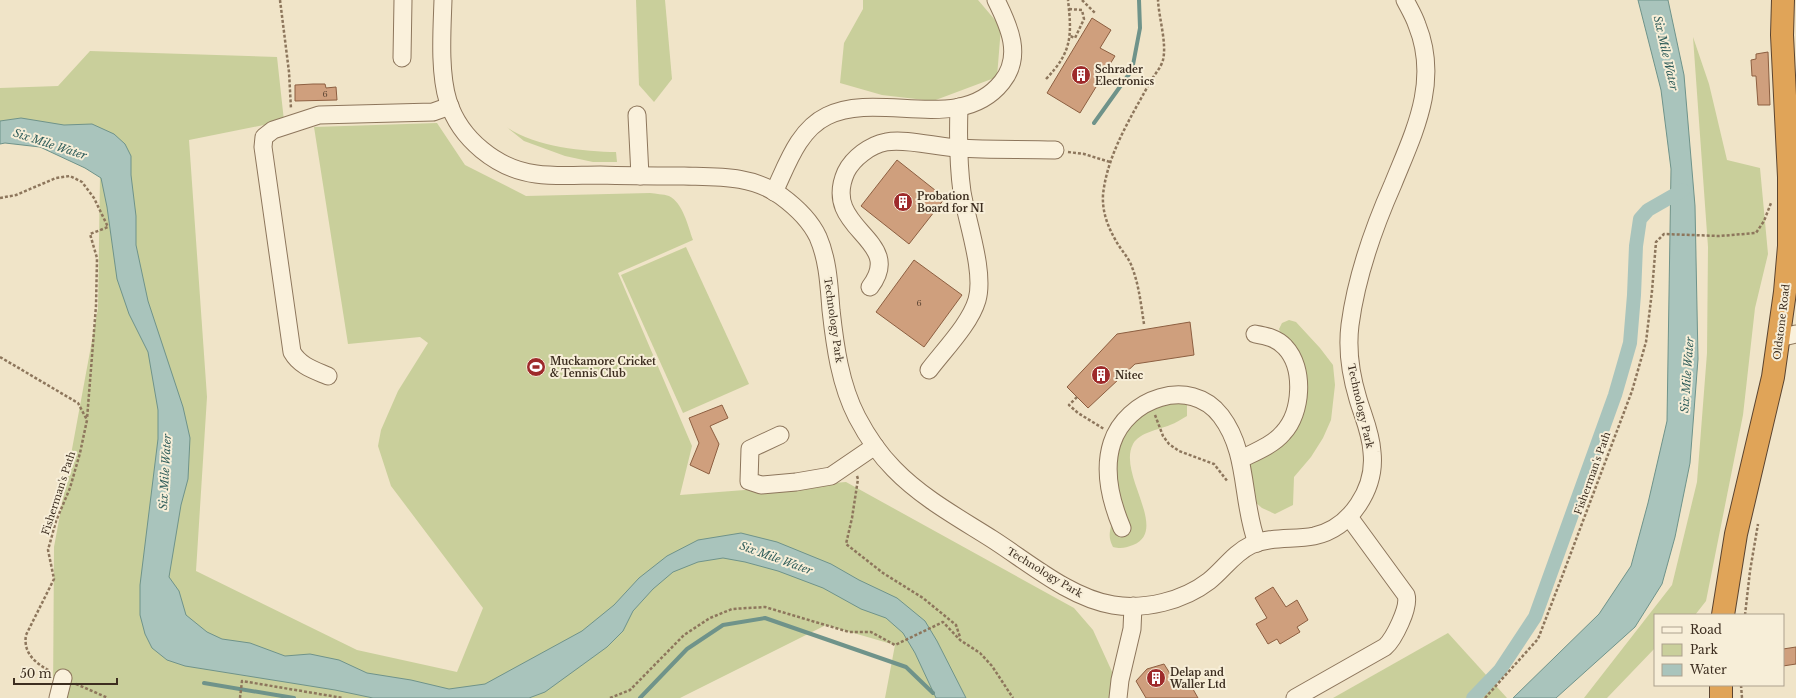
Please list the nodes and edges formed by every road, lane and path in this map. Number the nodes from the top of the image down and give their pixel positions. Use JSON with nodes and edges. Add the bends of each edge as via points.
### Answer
{"nodes":[{"id":1,"x":280,"y":0,"type":"edge"},
{"id":2,"x":403,"y":0,"type":"edge"},
{"id":3,"x":443,"y":0,"type":"edge"},
{"id":4,"x":996,"y":0,"type":"edge"},
{"id":5,"x":1068,"y":0,"type":"edge"},
{"id":6,"x":1082,"y":0,"type":"edge"},
{"id":7,"x":1158,"y":0,"type":"edge"},
{"id":8,"x":1405,"y":0,"type":"edge"},
{"id":9,"x":1783,"y":0,"type":"edge"},
{"id":10,"x":1069,"y":9,"type":"junction"},
{"id":11,"x":1094,"y":13,"type":"dead end"},
{"id":12,"x":1070,"y":36,"type":"junction"},
{"id":13,"x":402,"y":58,"type":"dead end"},
{"id":14,"x":1046,"y":79,"type":"dead end"},
{"id":15,"x":450,"y":106,"type":"junction"},
{"id":16,"x":959,"y":107,"type":"junction"},
{"id":17,"x":637,"y":115,"type":"dead end"},
{"id":18,"x":294,"y":123,"type":"junction"},
{"id":19,"x":957,"y":148,"type":"junction"},
{"id":20,"x":1055,"y":150,"type":"joint"},
{"id":21,"x":1110,"y":162,"type":"junction"},
{"id":22,"x":640,"y":176,"type":"junction"},
{"id":23,"x":774,"y":192,"type":"junction"},
{"id":24,"x":1772,"y":197,"type":"dead end"},
{"id":25,"x":0,"y":198,"type":"edge"},
{"id":26,"x":870,"y":287,"type":"dead end"},
{"id":27,"x":1144,"y":324,"type":"dead end"},
{"id":28,"x":1255,"y":334,"type":"dead end"},
{"id":29,"x":1788,"y":336,"type":"edge"},
{"id":30,"x":0,"y":357,"type":"edge"},
{"id":31,"x":929,"y":370,"type":"dead end"},
{"id":32,"x":328,"y":376,"type":"dead end"},
{"id":33,"x":1077,"y":397,"type":"dead end"},
{"id":34,"x":1149,"y":401,"type":"junction"},
{"id":35,"x":87,"y":420,"type":"junction"},
{"id":36,"x":780,"y":435,"type":"dead end"},
{"id":37,"x":1115,"y":435,"type":"junction"},
{"id":38,"x":875,"y":446,"type":"junction"},
{"id":39,"x":1241,"y":459,"type":"junction"},
{"id":40,"x":853,"y":462,"type":"junction"},
{"id":41,"x":1230,"y":486,"type":"dead end"},
{"id":42,"x":1349,"y":517,"type":"junction"},
{"id":43,"x":1122,"y":528,"type":"dead end"},
{"id":44,"x":1257,"y":543,"type":"junction"},
{"id":45,"x":1133,"y":606,"type":"junction"},
{"id":46,"x":1723,"y":614,"type":"edge"},
{"id":47,"x":959,"y":639,"type":"junction"},
{"id":48,"x":63,"y":678,"type":"junction"},
{"id":49,"x":1721,"y":686,"type":"edge"},
{"id":50,"x":1741,"y":686,"type":"edge"},
{"id":51,"x":58,"y":698,"type":"edge"},
{"id":52,"x":108,"y":698,"type":"edge"},
{"id":53,"x":240,"y":698,"type":"edge"},
{"id":54,"x":343,"y":698,"type":"edge"},
{"id":55,"x":610,"y":698,"type":"edge"},
{"id":56,"x":1013,"y":698,"type":"edge"},
{"id":57,"x":1118,"y":698,"type":"edge"},
{"id":58,"x":1296,"y":698,"type":"edge"},
{"id":59,"x":1485,"y":698,"type":"edge"},
{"id":60,"x":1721,"y":698,"type":"edge"},
{"id":61,"x":1742,"y":698,"type":"edge"}],
"edges":[{"from":1,"to":18,"type":"path"},
{"from":2,"to":13,"type":"street"},
{"from":3,"to":15,"type":"street","name":"Technology Park","via":[[442,63]]},
{"from":4,"to":16,"type":"street","via":[[1012,37],[1013,61],[997,88],[981,100]]},
{"from":5,"to":10,"type":"path"},
{"from":6,"to":11,"type":"path"},
{"from":7,"to":21,"type":"path","via":[[1165,47],[1163,62],[1152,77],[1119,139]]},
{"from":8,"to":42,"type":"street","name":"Technology Park","via":[[1421,38],[1426,70],[1425,92],[1416,130],[1392,185],[1372,241],[1350,325],[1352,371],[1358,401],[1370,435],[1373,461],[1369,483]]},
{"from":9,"to":29,"type":"highway","name":"Oldstone Road","via":[[1782,35],[1789,177]]},
{"from":10,"to":12,"type":"path"},
{"from":10,"to":12,"type":"path","via":[[1082,10],[1084,20],[1075,38]]},
{"from":12,"to":14,"type":"path","via":[[1066,51]]},
{"from":15,"to":18,"type":"street","via":[[433,112],[319,115]]},
{"from":15,"to":22,"type":"street","name":"Technology Park","via":[[469,138],[506,165],[536,174]]},
{"from":16,"to":19,"type":"street"},
{"from":16,"to":23,"type":"street","via":[[853,108],[826,116],[813,125],[798,144]]},
{"from":17,"to":22,"type":"street"},
{"from":18,"to":32,"type":"street","via":[[272,130],[264,137],[263,147],[292,352],[303,365]]},
{"from":19,"to":20,"type":"street"},
{"from":19,"to":26,"type":"street","via":[[885,142],[864,152],[848,169],[841,188],[844,208],[850,221],[872,242],[878,259],[879,272]]},
{"from":19,"to":31,"type":"street","via":[[962,193],[978,278],[977,300],[965,322]]},
{"from":20,"to":21,"type":"path","via":[[1084,154]]},
{"from":21,"to":27,"type":"path","via":[[1103,208],[1107,224],[1132,267]]},
{"from":22,"to":23,"type":"street","name":"Technology Park","via":[[735,178],[747,180]]},
{"from":23,"to":38,"type":"street","name":"Technology Park","via":[[801,213],[810,224],[823,252],[839,363],[854,410]]},
{"from":24,"to":59,"type":"path","name":"Fisherman's Path","via":[[1764,221],[1756,234],[1664,234],[1656,242],[1646,342],[1632,391],[1538,639]]},
{"from":25,"to":35,"type":"path","name":"Fisherman's Path","via":[[56,178],[70,176],[82,182],[106,220],[108,227],[90,234],[97,258]]},
{"from":28,"to":39,"type":"street","via":[[1277,340],[1286,347],[1296,369],[1298,390],[1292,418],[1283,433]]},
{"from":29,"to":46,"type":"highway","name":"Oldstone Road","via":[[1773,377],[1736,534]]},
{"from":30,"to":35,"type":"path","via":[[78,403]]},
{"from":33,"to":37,"type":"path","via":[[1069,405]]},
{"from":34,"to":37,"type":"street","via":[[1127,417]]},
{"from":34,"to":39,"type":"street","via":[[1188,395],[1206,402],[1225,421]]},
{"from":34,"to":41,"type":"path","via":[[1163,436],[1169,444],[1179,451],[1214,464]]},
{"from":35,"to":48,"type":"path","name":"Fisherman's Path","via":[[70,488],[56,521],[48,550],[54,579],[26,635],[25,643],[32,659]]},
{"from":36,"to":40,"type":"street","via":[[750,449],[749,481],[761,485],[814,480],[832,476]]},
{"from":37,"to":43,"type":"street","via":[[1110,452],[1109,474],[1113,502]]},
{"from":38,"to":40,"type":"street"},
{"from":38,"to":45,"type":"street","name":"Technology Park","via":[[899,474],[928,498],[1060,584],[1093,600]]},
{"from":39,"to":44,"type":"street","via":[[1247,512]]},
{"from":40,"to":47,"type":"path","via":[[858,479],[846,544],[883,573],[929,602],[956,625]]},
{"from":42,"to":44,"type":"street","name":"Technology Park","via":[[1332,529],[1315,536],[1269,539]]},
{"from":42,"to":58,"type":"street","via":[[1406,595],[1406,604],[1393,638],[1385,647]]},
{"from":44,"to":45,"type":"street","name":"Technology Park","via":[[1244,548],[1200,588],[1163,603]]},
{"from":45,"to":57,"type":"street","via":[[1132,629]]},
{"from":47,"to":55,"type":"path","via":[[943,622],[895,645],[871,632],[849,632],[765,607],[732,609],[710,618],[684,635],[630,690]]},
{"from":47,"to":56,"type":"path","via":[[980,653],[992,666]]},
{"from":48,"to":51,"type":"street"},
{"from":48,"to":52,"type":"path","name":"Fisherman's Path"},
{"from":49,"to":60,"type":"highway"},
{"from":50,"to":61,"type":"path"},
{"from":53,"to":54,"type":"path","via":[[242,681]]}]}
